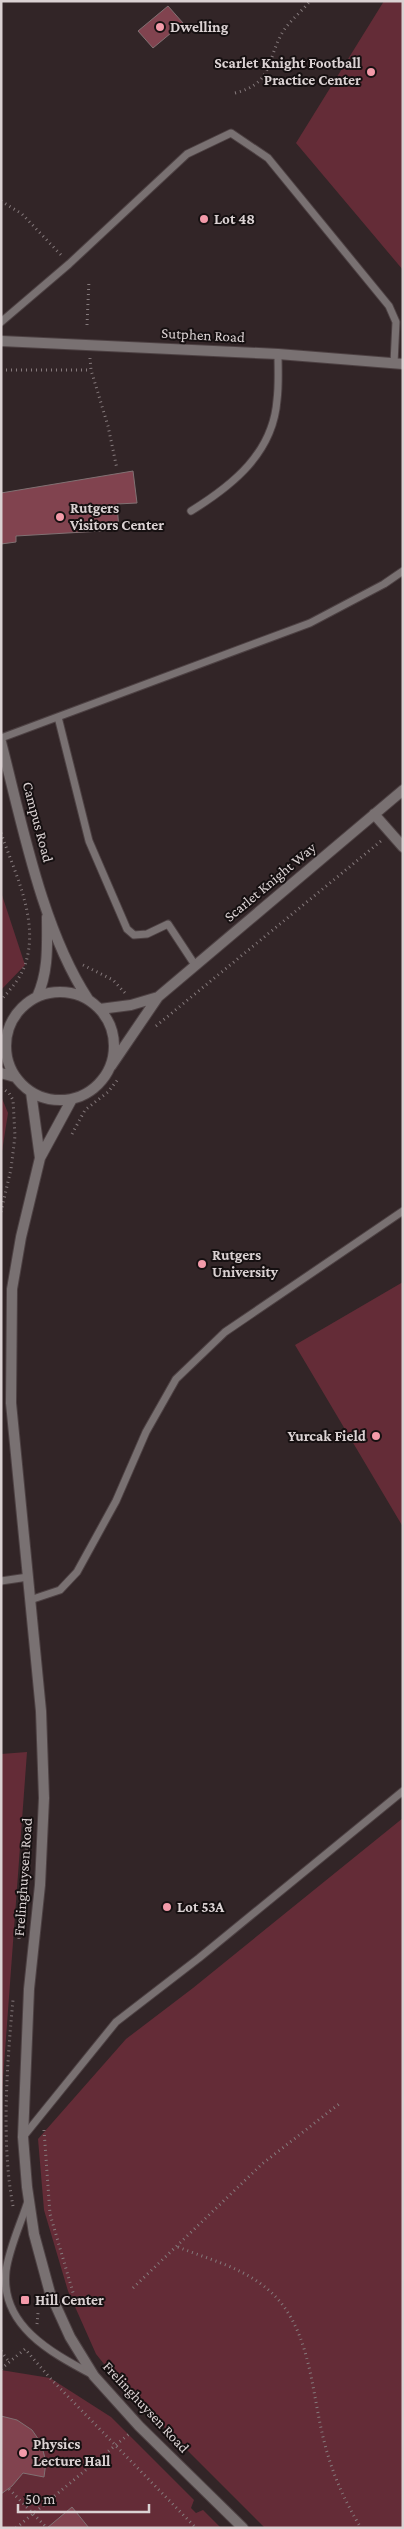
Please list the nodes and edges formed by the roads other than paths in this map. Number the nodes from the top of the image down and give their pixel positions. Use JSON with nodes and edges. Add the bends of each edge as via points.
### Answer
{"nodes":[{"id":1,"x":1,"y":322,"type":"edge"},
{"id":2,"x":1,"y":341,"type":"edge"},
{"id":3,"x":278,"y":354,"type":"junction"},
{"id":4,"x":398,"y":363,"type":"edge"},
{"id":5,"x":191,"y":511,"type":"dead end"},
{"id":6,"x":403,"y":570,"type":"edge"},
{"id":7,"x":58,"y":717,"type":"junction"},
{"id":8,"x":1,"y":740,"type":"edge"},
{"id":9,"x":403,"y":790,"type":"edge"},
{"id":10,"x":374,"y":814,"type":"junction"},
{"id":11,"x":403,"y":847,"type":"edge"},
{"id":12,"x":47,"y":911,"type":"junction"},
{"id":13,"x":195,"y":965,"type":"junction"},
{"id":14,"x":37,"y":997,"type":"junction"},
{"id":15,"x":158,"y":997,"type":"junction"},
{"id":16,"x":88,"y":1000,"type":"junction"},
{"id":17,"x":100,"y":1009,"type":"junction"},
{"id":18,"x":12,"y":1021,"type":"junction"},
{"id":19,"x":1,"y":1025,"type":"edge"},
{"id":20,"x":111,"y":1066,"type":"junction"},
{"id":21,"x":1,"y":1073,"type":"edge"},
{"id":22,"x":15,"y":1076,"type":"junction"},
{"id":23,"x":31,"y":1092,"type":"junction"},
{"id":24,"x":72,"y":1099,"type":"junction"},
{"id":25,"x":40,"y":1158,"type":"junction"},
{"id":26,"x":403,"y":1211,"type":"edge"},
{"id":27,"x":28,"y":1577,"type":"junction"},
{"id":28,"x":1,"y":1581,"type":"edge"},
{"id":29,"x":30,"y":1600,"type":"junction"},
{"id":30,"x":403,"y":1791,"type":"edge"},
{"id":31,"x":23,"y":2137,"type":"junction"},
{"id":32,"x":28,"y":2198,"type":"junction"},
{"id":33,"x":94,"y":2376,"type":"junction"},
{"id":34,"x":242,"y":2528,"type":"edge"}],
"edges":[{"from":1,"to":4,"type":"lane","via":[[69,264],[187,154],[231,133],[268,158],[389,306],[396,322]]},
{"from":2,"to":3,"type":"street","name":"Sutphen Road"},
{"from":3,"to":4,"type":"street","name":"Sutphen Road"},
{"from":3,"to":5,"type":"lane","via":[[277,401],[268,437],[236,480]]},
{"from":6,"to":7,"type":"lane","via":[[384,584],[310,623]]},
{"from":7,"to":8,"type":"lane"},
{"from":7,"to":13,"type":"lane","via":[[89,841],[127,929],[134,935],[147,934],[168,924]]},
{"from":8,"to":12,"type":"street","name":"Campus Road"},
{"from":9,"to":10,"type":"street","name":"Scarlet Knight Way"},
{"from":10,"to":11,"type":"street"},
{"from":10,"to":13,"type":"street","name":"Scarlet Knight Way"},
{"from":12,"to":14,"type":"street","name":"Campus Road","via":[[47,959]]},
{"from":12,"to":16,"type":"street","name":"Campus Road","via":[[71,974]]},
{"from":13,"to":15,"type":"street","name":"Scarlet Knight Way"},
{"from":14,"to":16,"type":"street","via":[[58,992]]},
{"from":14,"to":18,"type":"street"},
{"from":15,"to":17,"type":"street"},
{"from":15,"to":20,"type":"street"},
{"from":16,"to":17,"type":"street"},
{"from":17,"to":20,"type":"street","via":[[114,1036]]},
{"from":18,"to":19,"type":"street"},
{"from":18,"to":22,"type":"street","via":[[6,1046],[8,1062]]},
{"from":20,"to":24,"type":"street","via":[[102,1081]]},
{"from":21,"to":22,"type":"street"},
{"from":22,"to":23,"type":"street"},
{"from":23,"to":24,"type":"street","via":[[44,1098]]},
{"from":23,"to":25,"type":"street","name":"Frelinghuysen Road"},
{"from":24,"to":25,"type":"street","name":"Frelinghuysen Road"},
{"from":25,"to":27,"type":"street","name":"Frelinghuysen Road","via":[[12,1289],[11,1403]]},
{"from":26,"to":29,"type":"lane","via":[[225,1332],[176,1379],[146,1432],[116,1501],[77,1572],[60,1590]]},
{"from":27,"to":28,"type":"lane"},
{"from":27,"to":29,"type":"street","name":"Frelinghuysen Road"},
{"from":29,"to":31,"type":"street","name":"Frelinghuysen Road","via":[[41,1711],[44,1798],[40,1885],[29,1989]]},
{"from":30,"to":31,"type":"lane","via":[[116,2022]]},
{"from":31,"to":32,"type":"street","name":"Frelinghuysen Road"},
{"from":32,"to":33,"type":"street","name":"Frelinghuysen Road","via":[[50,2293],[70,2337]]},
{"from":32,"to":33,"type":"lane","via":[[6,2271],[8,2304],[35,2341]]},
{"from":33,"to":34,"type":"street","name":"Frelinghuysen Road","via":[[139,2426]]}]}
